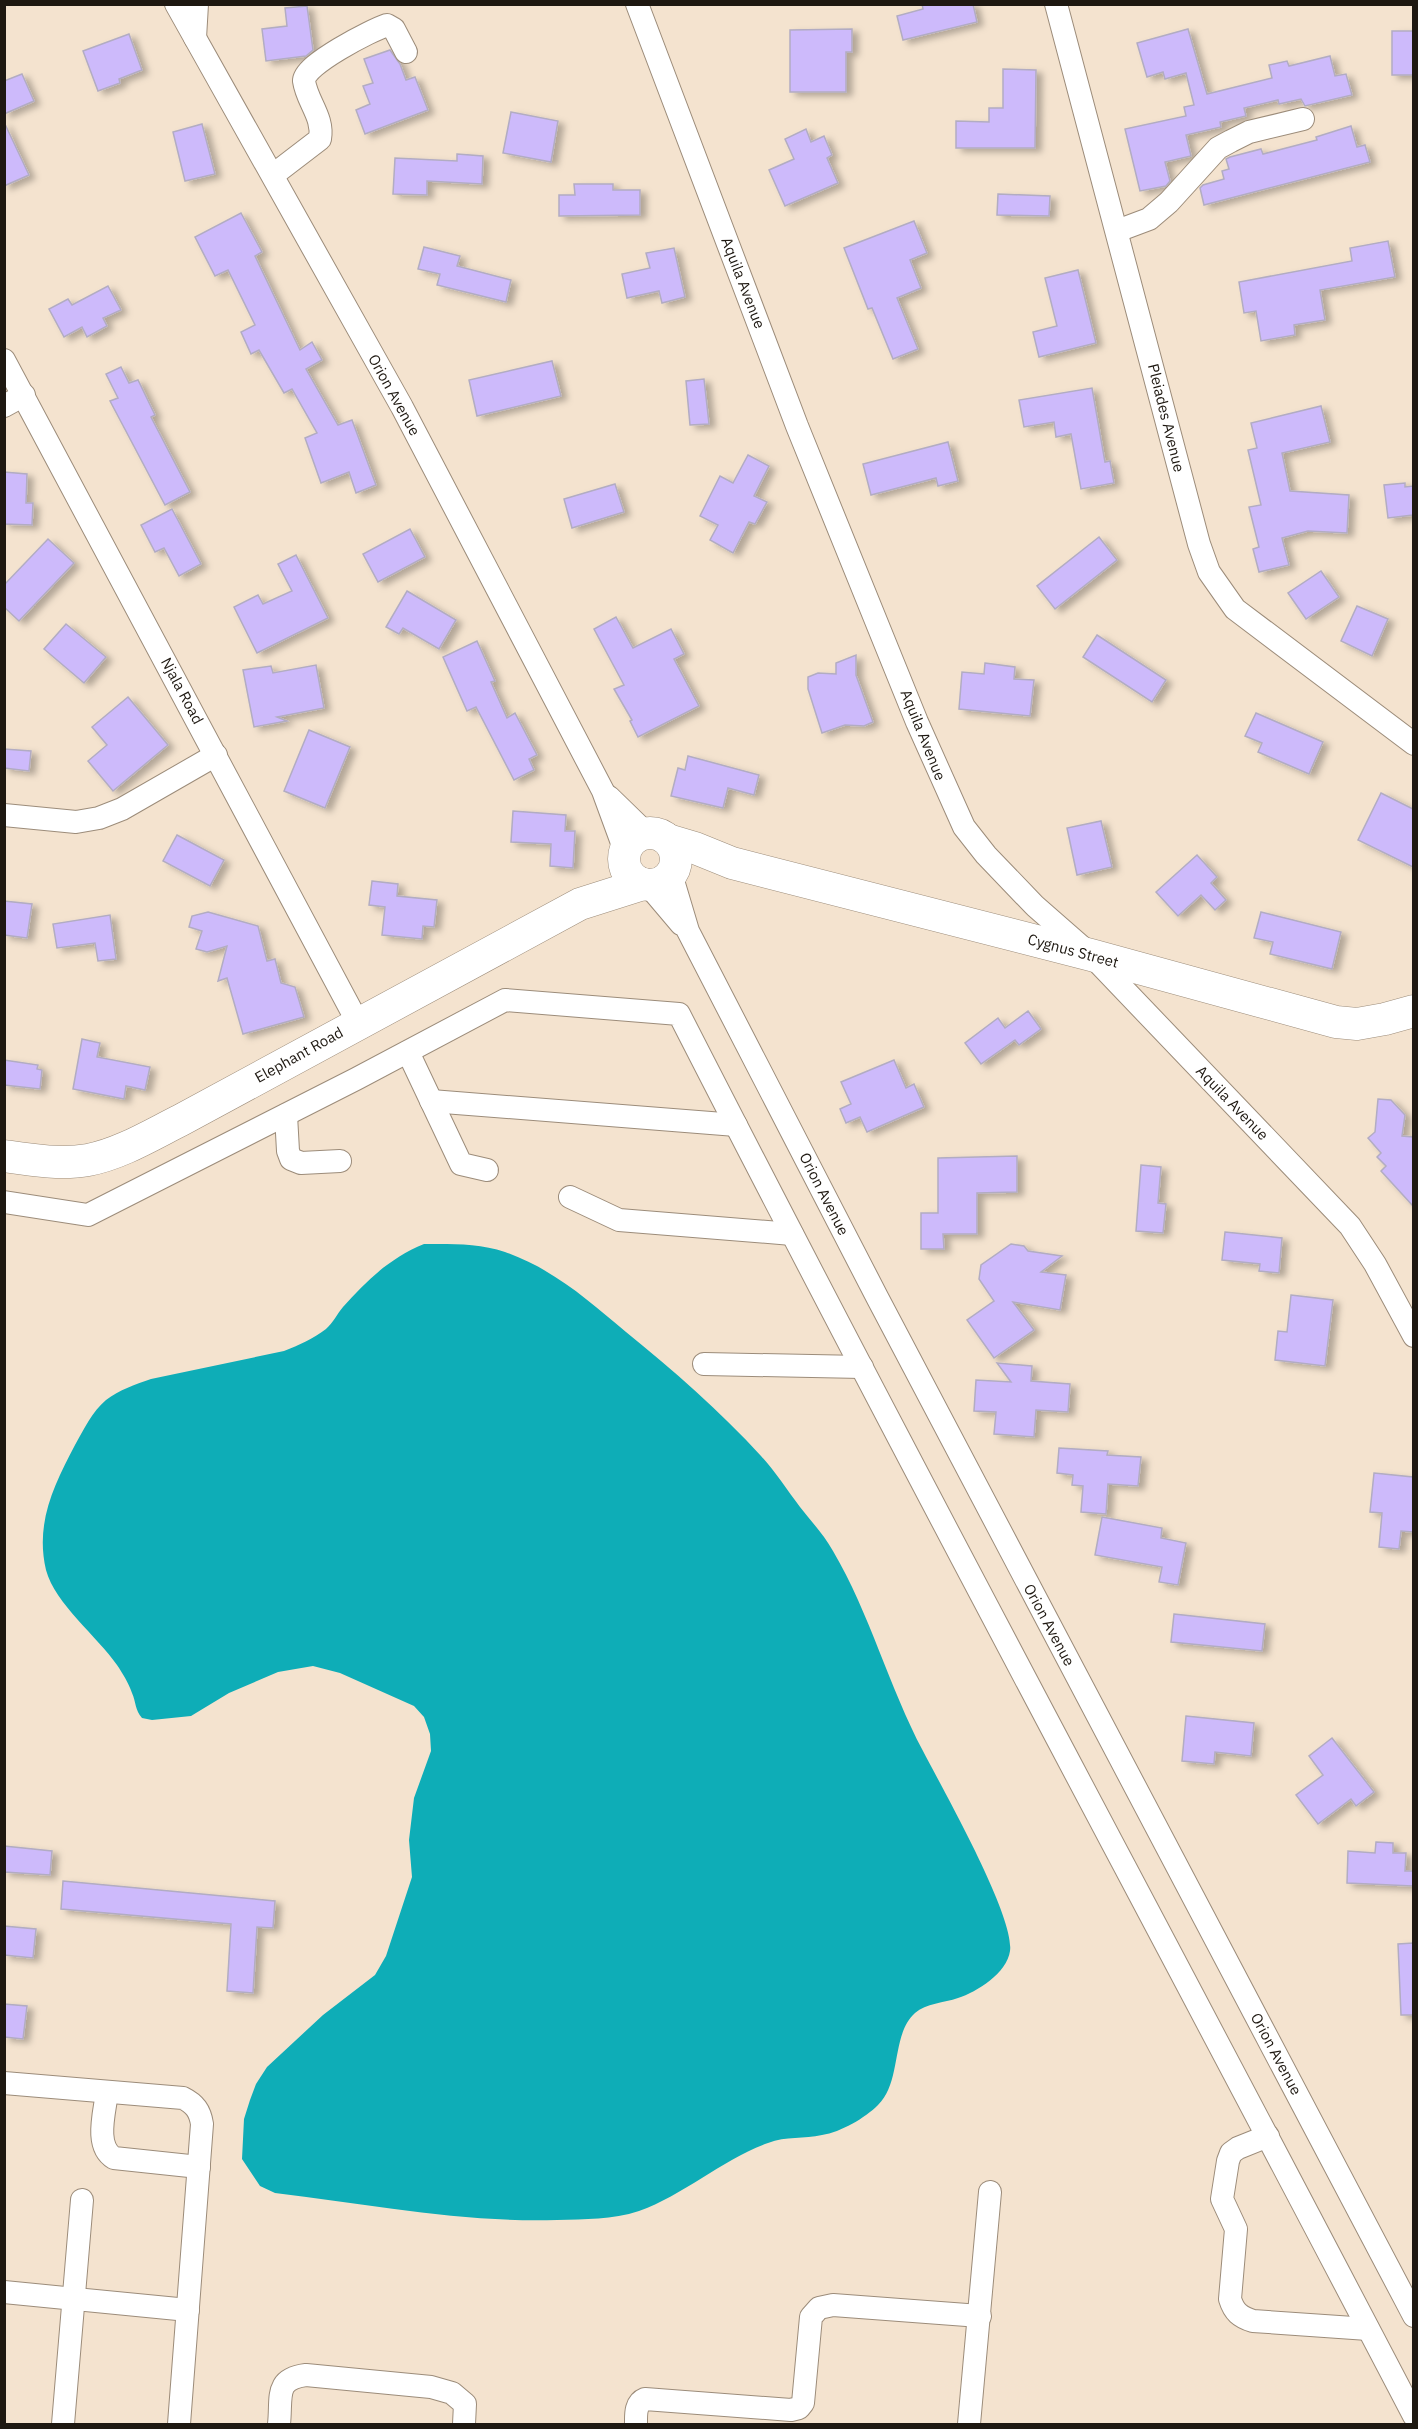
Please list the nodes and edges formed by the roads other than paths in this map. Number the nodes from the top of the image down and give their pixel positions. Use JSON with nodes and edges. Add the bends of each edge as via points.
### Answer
{"nodes":[{"id":1,"x":176,"y":4,"type":"edge"},
{"id":2,"x":197,"y":4,"type":"edge"},
{"id":3,"x":637,"y":4,"type":"edge"},
{"id":4,"x":1056,"y":4,"type":"edge"},
{"id":5,"x":195,"y":38,"type":"junction"},
{"id":6,"x":406,"y":51,"type":"dead end"},
{"id":7,"x":1303,"y":119,"type":"dead end"},
{"id":8,"x":273,"y":175,"type":"junction"},
{"id":9,"x":1117,"y":231,"type":"junction"},
{"id":10,"x":4,"y":360,"type":"edge"},
{"id":11,"x":14,"y":401,"type":"edge"},
{"id":12,"x":1413,"y":744,"type":"edge"},
{"id":13,"x":216,"y":755,"type":"junction"},
{"id":14,"x":4,"y":815,"type":"edge"},
{"id":15,"x":650,"y":862,"type":"junction"},
{"id":16,"x":1091,"y":955,"type":"junction"},
{"id":17,"x":1413,"y":1011,"type":"edge"},
{"id":18,"x":358,"y":1023,"type":"junction"},
{"id":19,"x":408,"y":1052,"type":"junction"},
{"id":20,"x":431,"y":1101,"type":"junction"},
{"id":21,"x":286,"y":1115,"type":"junction"},
{"id":22,"x":736,"y":1125,"type":"junction"},
{"id":23,"x":4,"y":1156,"type":"edge"},
{"id":24,"x":340,"y":1161,"type":"dead end"},
{"id":25,"x":487,"y":1170,"type":"dead end"},
{"id":26,"x":570,"y":1197,"type":"dead end"},
{"id":27,"x":4,"y":1202,"type":"edge"},
{"id":28,"x":792,"y":1234,"type":"junction"},
{"id":29,"x":1413,"y":1336,"type":"edge"},
{"id":30,"x":704,"y":1364,"type":"dead end"},
{"id":31,"x":862,"y":1367,"type":"junction"},
{"id":32,"x":4,"y":2083,"type":"edge"},
{"id":33,"x":107,"y":2092,"type":"junction"},
{"id":34,"x":1268,"y":2136,"type":"junction"},
{"id":35,"x":199,"y":2167,"type":"junction"},
{"id":36,"x":990,"y":2192,"type":"dead end"},
{"id":37,"x":82,"y":2200,"type":"dead end"},
{"id":38,"x":4,"y":2292,"type":"edge"},
{"id":39,"x":74,"y":2299,"type":"junction"},
{"id":40,"x":188,"y":2310,"type":"junction"},
{"id":41,"x":980,"y":2316,"type":"junction"},
{"id":42,"x":1413,"y":2316,"type":"edge"},
{"id":43,"x":1368,"y":2329,"type":"junction"},
{"id":44,"x":1413,"y":2416,"type":"edge"},
{"id":45,"x":63,"y":2424,"type":"edge"},
{"id":46,"x":179,"y":2424,"type":"edge"},
{"id":47,"x":279,"y":2424,"type":"edge"},
{"id":48,"x":464,"y":2424,"type":"edge"},
{"id":49,"x":636,"y":2424,"type":"edge"},
{"id":50,"x":969,"y":2424,"type":"edge"}],
"edges":[{"from":1,"to":5,"type":"street","name":"Orion Avenue"},
{"from":2,"to":5,"type":"street"},
{"from":3,"to":16,"type":"street","name":"Aquila Avenue","via":[[797,426],[945,788],[964,827],[986,855],[1035,906]]},
{"from":4,"to":9,"type":"street","name":"Pleiades Avenue"},
{"from":5,"to":8,"type":"street","name":"Orion Avenue"},
{"from":6,"to":8,"type":"street","via":[[394,29],[387,25],[308,70],[305,84],[320,121],[320,139]]},
{"from":7,"to":9,"type":"street","via":[[1249,132],[1224,144],[1149,219]]},
{"from":8,"to":15,"type":"street","name":"Orion Avenue","via":[[402,408],[603,791]]},
{"from":9,"to":12,"type":"street","name":"Pleiades Avenue","via":[[1198,544],[1209,572],[1235,609]]},
{"from":10,"to":11,"type":"street","name":"Njala Road"},
{"from":11,"to":13,"type":"street","name":"Njala Road"},
{"from":13,"to":14,"type":"street","via":[[99,818],[76,822]]},
{"from":13,"to":18,"type":"street","name":"Njala Road"},
{"from":15,"to":16,"type":"street","name":"Cygnus Street","via":[[732,863]]},
{"from":15,"to":18,"type":"street","name":"Elephant Road","via":[[612,876],[580,904]]},
{"from":15,"to":42,"type":"street","name":"Orion Avenue"},
{"from":16,"to":17,"type":"street","name":"Cygnus Street","via":[[1336,1022],[1357,1023]]},
{"from":16,"to":29,"type":"street","name":"Aquila Avenue","via":[[1350,1227],[1375,1264]]},
{"from":18,"to":23,"type":"street","name":"Elephant Road","via":[[117,1151],[68,1161]]},
{"from":19,"to":20,"type":"street"},
{"from":19,"to":21,"type":"street"},
{"from":19,"to":22,"type":"street","via":[[505,1000],[679,1014]]},
{"from":20,"to":22,"type":"street"},
{"from":20,"to":25,"type":"street","via":[[461,1164]]},
{"from":21,"to":24,"type":"street","via":[[291,1159],[301,1163]]},
{"from":21,"to":27,"type":"street","via":[[88,1215]]},
{"from":22,"to":28,"type":"street"},
{"from":26,"to":28,"type":"street","via":[[619,1220]]},
{"from":28,"to":31,"type":"street"},
{"from":30,"to":31,"type":"street"},
{"from":31,"to":34,"type":"street"},
{"from":32,"to":33,"type":"street"},
{"from":33,"to":35,"type":"street","via":[[190,2101],[202,2124]]},
{"from":33,"to":35,"type":"street","via":[[102,2144],[107,2154]]},
{"from":34,"to":43,"type":"street"},
{"from":34,"to":43,"type":"street","via":[[1238,2148],[1228,2161],[1222,2199],[1236,2229],[1230,2300],[1233,2310],[1253,2321]]},
{"from":35,"to":40,"type":"street"},
{"from":36,"to":41,"type":"street"},
{"from":37,"to":39,"type":"street"},
{"from":38,"to":39,"type":"street"},
{"from":39,"to":40,"type":"street"},
{"from":39,"to":45,"type":"street"},
{"from":40,"to":46,"type":"street"},
{"from":41,"to":49,"type":"street","via":[[833,2305],[819,2308],[811,2318],[803,2403],[799,2408],[645,2399],[637,2406]]},
{"from":41,"to":50,"type":"street"},
{"from":43,"to":44,"type":"street"},
{"from":47,"to":48,"type":"street","via":[[283,2384],[289,2378],[306,2375],[431,2387],[452,2393],[465,2404]]}]}
